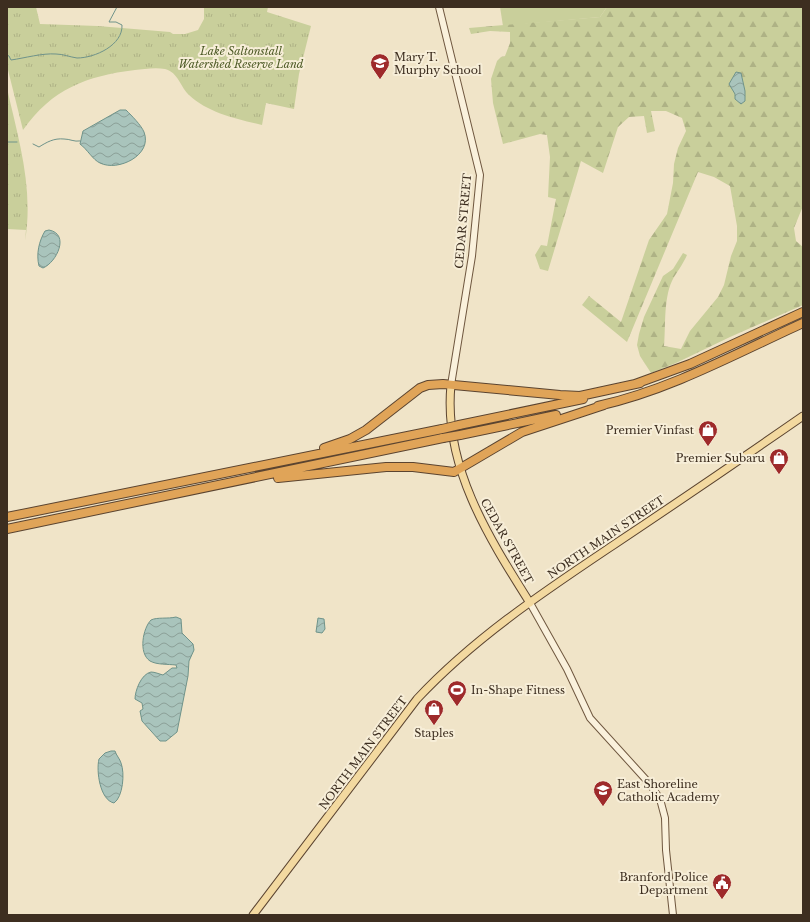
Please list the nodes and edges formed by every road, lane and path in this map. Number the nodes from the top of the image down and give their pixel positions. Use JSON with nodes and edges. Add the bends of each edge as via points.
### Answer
{"nodes":[{"id":1,"x":439,"y":7,"type":"edge"},
{"id":2,"x":803,"y":312,"type":"edge"},
{"id":3,"x":803,"y":323,"type":"edge"},
{"id":4,"x":642,"y":382,"type":"junction"},
{"id":5,"x":452,"y":385,"type":"junction"},
{"id":6,"x":604,"y":405,"type":"junction"},
{"id":7,"x":803,"y":416,"type":"edge"},
{"id":8,"x":237,"y":470,"type":"junction"},
{"id":9,"x":461,"y":470,"type":"junction"},
{"id":10,"x":196,"y":490,"type":"junction"},
{"id":11,"x":7,"y":517,"type":"edge"},
{"id":12,"x":7,"y":530,"type":"edge"},
{"id":13,"x":530,"y":603,"type":"junction"},
{"id":14,"x":253,"y":915,"type":"edge"},
{"id":15,"x":674,"y":915,"type":"edge"}],
"edges":[{"from":1,"to":5,"type":"main road","name":"CEDAR STREET","via":[[480,175],[472,256]]},
{"from":2,"to":4,"type":"highway","via":[[690,364]]},
{"from":3,"to":6,"type":"highway","via":[[699,371]]},
{"from":4,"to":5,"type":"highway","via":[[580,396]]},
{"from":4,"to":8,"type":"highway","bridge":true,"via":[[604,394],[459,426]]},
{"from":5,"to":8,"type":"highway","via":[[434,384],[420,388],[366,430],[350,439],[326,448]]},
{"from":5,"to":9,"type":"main road","name":"CEDAR STREET","via":[[450,418]]},
{"from":6,"to":9,"type":"highway","via":[[522,432]]},
{"from":6,"to":10,"type":"highway","bridge":true},
{"from":7,"to":13,"type":"main road","name":"NORTH MAIN STREET","via":[[589,560]]},
{"from":8,"to":11,"type":"highway"},
{"from":9,"to":10,"type":"highway","via":[[450,473],[413,467],[378,467]]},
{"from":9,"to":13,"type":"main road","name":"CEDAR STREET","via":[[472,500],[496,548]]},
{"from":10,"to":12,"type":"highway"},
{"from":13,"to":14,"type":"main road","name":"NORTH MAIN STREET","via":[[448,666],[417,699]]},
{"from":13,"to":15,"type":"main road","name":"CEDAR STREET","via":[[567,668],[590,718],[649,783],[660,799],[666,819],[666,850]]}]}
